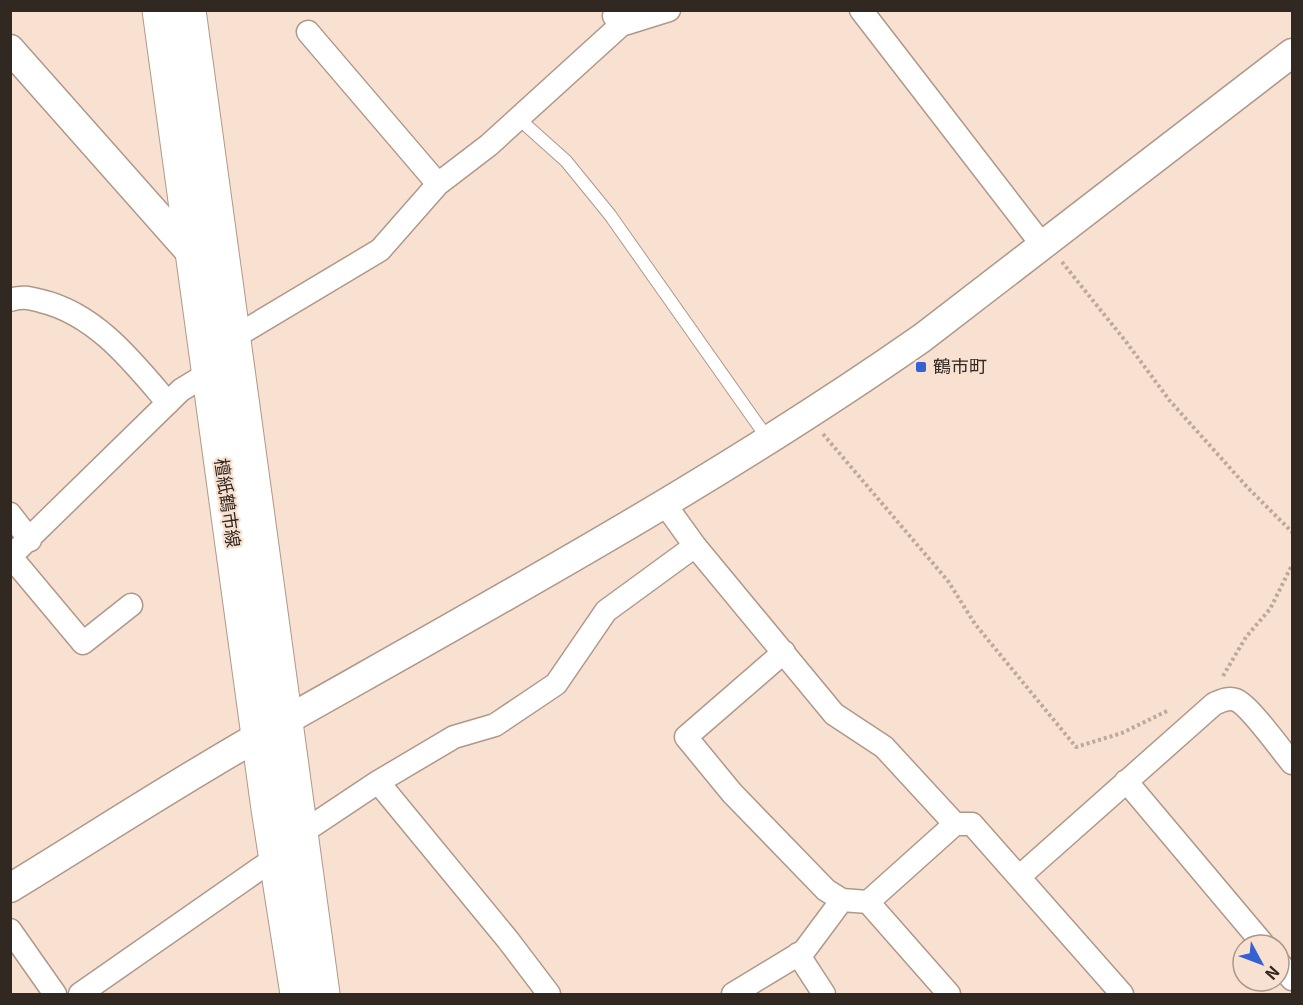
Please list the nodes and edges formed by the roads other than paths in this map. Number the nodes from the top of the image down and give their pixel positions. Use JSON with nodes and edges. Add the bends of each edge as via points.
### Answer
{"nodes":[{"id":1,"x":159,"y":10,"type":"edge"},
{"id":2,"x":189,"y":10,"type":"edge"},
{"id":3,"x":669,"y":10,"type":"edge"},
{"id":4,"x":861,"y":10,"type":"edge"},
{"id":5,"x":619,"y":15,"type":"edge"},
{"id":6,"x":308,"y":32,"type":"dead end"},
{"id":7,"x":10,"y":49,"type":"edge"},
{"id":8,"x":1293,"y":53,"type":"edge"},
{"id":9,"x":518,"y":118,"type":"junction"},
{"id":10,"x":438,"y":184,"type":"junction"},
{"id":11,"x":1045,"y":245,"type":"junction"},
{"id":12,"x":193,"y":255,"type":"junction"},
{"id":13,"x":228,"y":296,"type":"junction"},
{"id":14,"x":10,"y":300,"type":"edge"},
{"id":15,"x":233,"y":338,"type":"junction"},
{"id":16,"x":209,"y":373,"type":"junction"},
{"id":17,"x":168,"y":403,"type":"junction"},
{"id":18,"x":768,"y":439,"type":"junction"},
{"id":19,"x":664,"y":503,"type":"junction"},
{"id":20,"x":10,"y":514,"type":"edge"},
{"id":21,"x":30,"y":540,"type":"junction"},
{"id":22,"x":695,"y":546,"type":"junction"},
{"id":23,"x":11,"y":557,"type":"edge"},
{"id":24,"x":131,"y":605,"type":"dead end"},
{"id":25,"x":784,"y":652,"type":"junction"},
{"id":26,"x":271,"y":729,"type":"junction"},
{"id":27,"x":1293,"y":763,"type":"edge"},
{"id":28,"x":1126,"y":781,"type":"junction"},
{"id":29,"x":378,"y":782,"type":"junction"},
{"id":30,"x":956,"y":824,"type":"junction"},
{"id":31,"x":300,"y":834,"type":"junction"},
{"id":32,"x":275,"y":858,"type":"junction"},
{"id":33,"x":1019,"y":877,"type":"junction"},
{"id":34,"x":10,"y":888,"type":"edge"},
{"id":35,"x":842,"y":900,"type":"junction"},
{"id":36,"x":868,"y":902,"type":"junction"},
{"id":37,"x":10,"y":930,"type":"edge"},
{"id":38,"x":1254,"y":933,"type":"edge"},
{"id":39,"x":798,"y":954,"type":"junction"},
{"id":40,"x":55,"y":994,"type":"edge"},
{"id":41,"x":80,"y":994,"type":"edge"},
{"id":42,"x":297,"y":994,"type":"edge"},
{"id":43,"x":323,"y":994,"type":"edge"},
{"id":44,"x":549,"y":994,"type":"edge"},
{"id":45,"x":733,"y":994,"type":"edge"},
{"id":46,"x":824,"y":994,"type":"edge"},
{"id":47,"x":949,"y":994,"type":"edge"},
{"id":48,"x":1120,"y":994,"type":"edge"}],
"edges":[{"from":1,"to":12,"type":"main road","name":"檀紙鶴市線"},
{"from":2,"to":13,"type":"main road","name":"檀紙鶴市線"},
{"from":3,"to":5,"type":"street"},
{"from":4,"to":11,"type":"street"},
{"from":5,"to":9,"type":"street"},
{"from":6,"to":10,"type":"street"},
{"from":7,"to":12,"type":"street"},
{"from":8,"to":11,"type":"street"},
{"from":9,"to":10,"type":"street"},
{"from":9,"to":18,"type":"lane","via":[[566,161],[610,215]]},
{"from":10,"to":15,"type":"street","via":[[380,250]]},
{"from":11,"to":18,"type":"street","via":[[922,338]]},
{"from":12,"to":13,"type":"street"},
{"from":12,"to":16,"type":"main road","name":"檀紙鶴市線"},
{"from":13,"to":15,"type":"main road","name":"檀紙鶴市線"},
{"from":14,"to":17,"type":"street","via":[[22,296],[64,306],[97,328],[132,360]]},
{"from":15,"to":26,"type":"main road","name":"檀紙鶴市線"},
{"from":16,"to":17,"type":"street"},
{"from":16,"to":26,"type":"main road","name":"檀紙鶴市線"},
{"from":17,"to":21,"type":"street"},
{"from":18,"to":19,"type":"street"},
{"from":19,"to":22,"type":"street"},
{"from":19,"to":26,"type":"street"},
{"from":20,"to":21,"type":"street"},
{"from":21,"to":23,"type":"street"},
{"from":22,"to":25,"type":"street"},
{"from":22,"to":29,"type":"street","via":[[606,611],[556,684],[495,725],[454,737]]},
{"from":23,"to":24,"type":"street","via":[[82,643]]},
{"from":25,"to":30,"type":"street","via":[[834,714],[884,747]]},
{"from":25,"to":35,"type":"street","via":[[686,737],[732,793],[826,890]]},
{"from":26,"to":31,"type":"main road","name":"檀紙鶴市線"},
{"from":26,"to":32,"type":"main road","name":"檀紙鶴市線"},
{"from":26,"to":34,"type":"street"},
{"from":27,"to":28,"type":"street","via":[[1248,709],[1237,700],[1226,699],[1214,704]]},
{"from":28,"to":33,"type":"street"},
{"from":28,"to":38,"type":"street"},
{"from":29,"to":31,"type":"street"},
{"from":29,"to":44,"type":"street"},
{"from":30,"to":33,"type":"street","via":[[972,824]]},
{"from":30,"to":36,"type":"street"},
{"from":31,"to":43,"type":"main road","name":"檀紙鶴市線"},
{"from":32,"to":41,"type":"street"},
{"from":32,"to":42,"type":"main road","name":"檀紙鶴市線"},
{"from":33,"to":48,"type":"street"},
{"from":35,"to":36,"type":"street"},
{"from":35,"to":39,"type":"street"},
{"from":36,"to":47,"type":"street"},
{"from":37,"to":40,"type":"street"},
{"from":39,"to":45,"type":"street"},
{"from":39,"to":46,"type":"street"}]}
